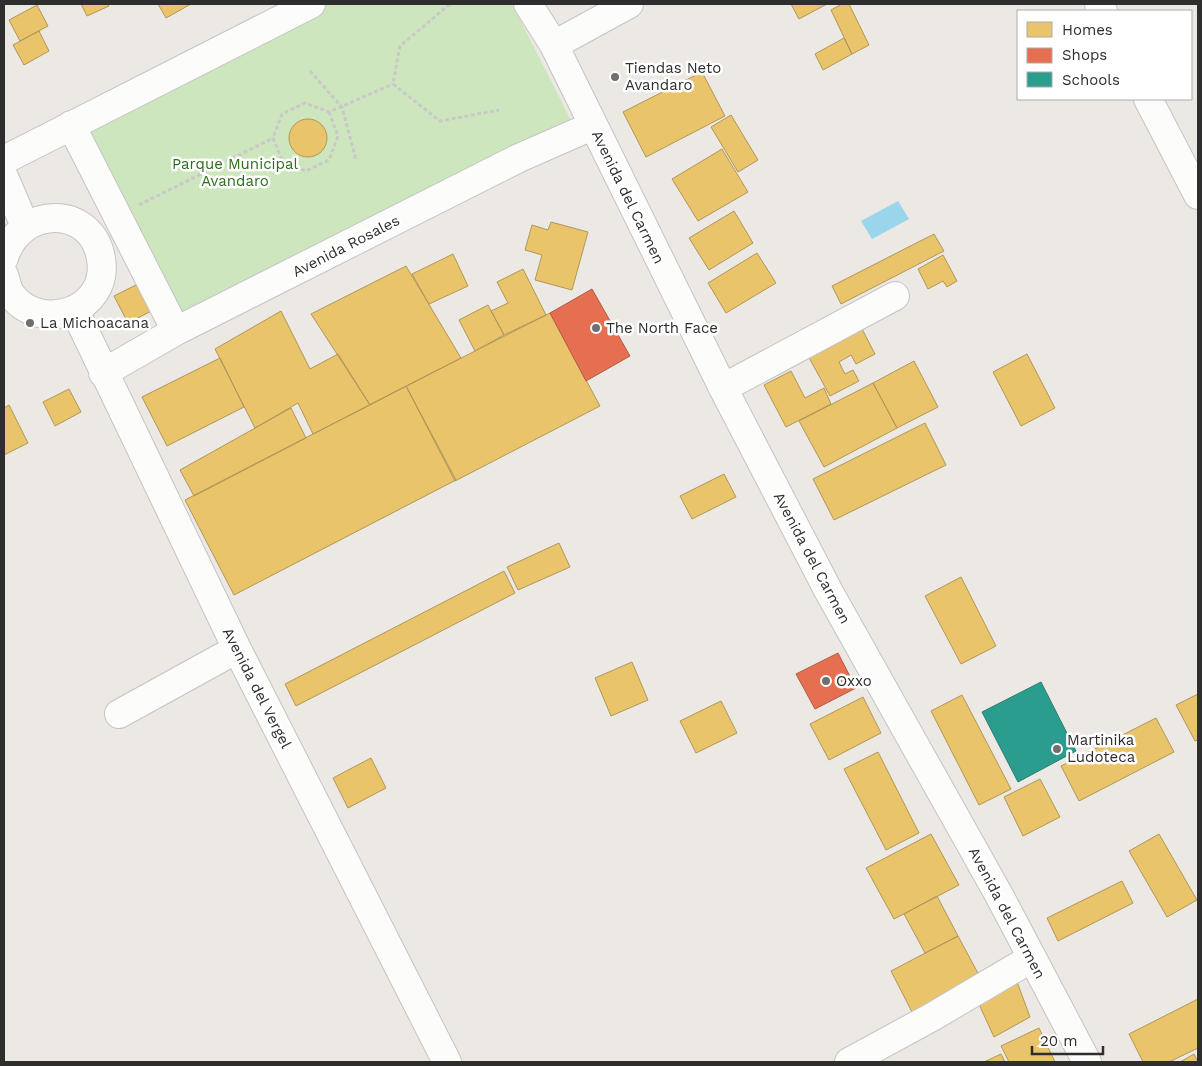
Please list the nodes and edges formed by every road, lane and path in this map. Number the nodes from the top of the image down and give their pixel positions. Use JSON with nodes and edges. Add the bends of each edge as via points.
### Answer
{"nodes":[{"id":1,"x":310,"y":4,"type":"edge"},
{"id":2,"x":450,"y":4,"type":"edge"},
{"id":3,"x":528,"y":4,"type":"edge"},
{"id":4,"x":629,"y":4,"type":"edge"},
{"id":5,"x":554,"y":45,"type":"junction"},
{"id":6,"x":310,"y":71,"type":"dead end"},
{"id":7,"x":393,"y":84,"type":"junction"},
{"id":8,"x":1149,"y":100,"type":"edge"},
{"id":9,"x":342,"y":107,"type":"junction"},
{"id":10,"x":499,"y":110,"type":"dead end"},
{"id":11,"x":329,"y":112,"type":"junction"},
{"id":12,"x":71,"y":125,"type":"junction"},
{"id":13,"x":592,"y":126,"type":"junction"},
{"id":14,"x":273,"y":138,"type":"junction"},
{"id":15,"x":4,"y":160,"type":"edge"},
{"id":16,"x":356,"y":160,"type":"dead end"},
{"id":17,"x":4,"y":177,"type":"edge"},
{"id":18,"x":1198,"y":194,"type":"edge"},
{"id":19,"x":119,"y":222,"type":"junction"},
{"id":20,"x":24,"y":226,"type":"junction"},
{"id":21,"x":96,"y":244,"type":"junction"},
{"id":22,"x":4,"y":258,"type":"edge"},
{"id":23,"x":4,"y":275,"type":"edge"},
{"id":24,"x":896,"y":296,"type":"dead end"},
{"id":25,"x":75,"y":311,"type":"junction"},
{"id":26,"x":14,"y":312,"type":"edge"},
{"id":27,"x":176,"y":331,"type":"junction"},
{"id":28,"x":103,"y":372,"type":"junction"},
{"id":29,"x":723,"y":388,"type":"junction"},
{"id":30,"x":237,"y":649,"type":"junction"},
{"id":31,"x":120,"y":714,"type":"dead end"},
{"id":32,"x":1032,"y":958,"type":"junction"},
{"id":33,"x":447,"y":1062,"type":"edge"},
{"id":34,"x":849,"y":1062,"type":"edge"},
{"id":35,"x":1087,"y":1062,"type":"edge"}],
"edges":[{"from":1,"to":12,"type":"street"},
{"from":2,"to":7,"type":"path","via":[[400,46]]},
{"from":3,"to":5,"type":"street","name":"Avenida del Carmen"},
{"from":4,"to":5,"type":"street"},
{"from":5,"to":13,"type":"street","name":"Avenida del Carmen"},
{"from":6,"to":9,"type":"path"},
{"from":7,"to":9,"type":"path"},
{"from":7,"to":10,"type":"path","via":[[440,121]]},
{"from":8,"to":18,"type":"street"},
{"from":9,"to":11,"type":"path"},
{"from":9,"to":16,"type":"path"},
{"from":11,"to":14,"type":"path","via":[[305,103],[282,114]]},
{"from":11,"to":14,"type":"path","via":[[338,136],[329,160],[306,171],[283,162]]},
{"from":12,"to":15,"type":"street"},
{"from":12,"to":19,"type":"street"},
{"from":13,"to":27,"type":"street","name":"Avenida Rosales","via":[[520,158]]},
{"from":13,"to":29,"type":"street","name":"Avenida del Carmen"},
{"from":14,"to":19,"type":"path"},
{"from":17,"to":20,"type":"street"},
{"from":19,"to":21,"type":"street"},
{"from":19,"to":27,"type":"street"},
{"from":20,"to":21,"type":"street","via":[[40,219],[72,221]]},
{"from":20,"to":22,"type":"street","via":[[14,235]]},
{"from":21,"to":25,"type":"street","via":[[101,259],[101,276],[96,291],[86,304]]},
{"from":23,"to":26,"type":"street"},
{"from":24,"to":29,"type":"street"},
{"from":25,"to":26,"type":"street","via":[[55,316]]},
{"from":25,"to":28,"type":"street","name":"Avenida del Vergel"},
{"from":27,"to":28,"type":"street","name":"Avenida Rosales"},
{"from":28,"to":30,"type":"street","name":"Avenida del Vergel"},
{"from":29,"to":32,"type":"street","name":"Avenida del Carmen","via":[[829,592]]},
{"from":30,"to":31,"type":"street"},
{"from":30,"to":33,"type":"street","name":"Avenida del Vergel"},
{"from":32,"to":34,"type":"street"},
{"from":32,"to":35,"type":"street","name":"Avenida del Carmen"}]}
